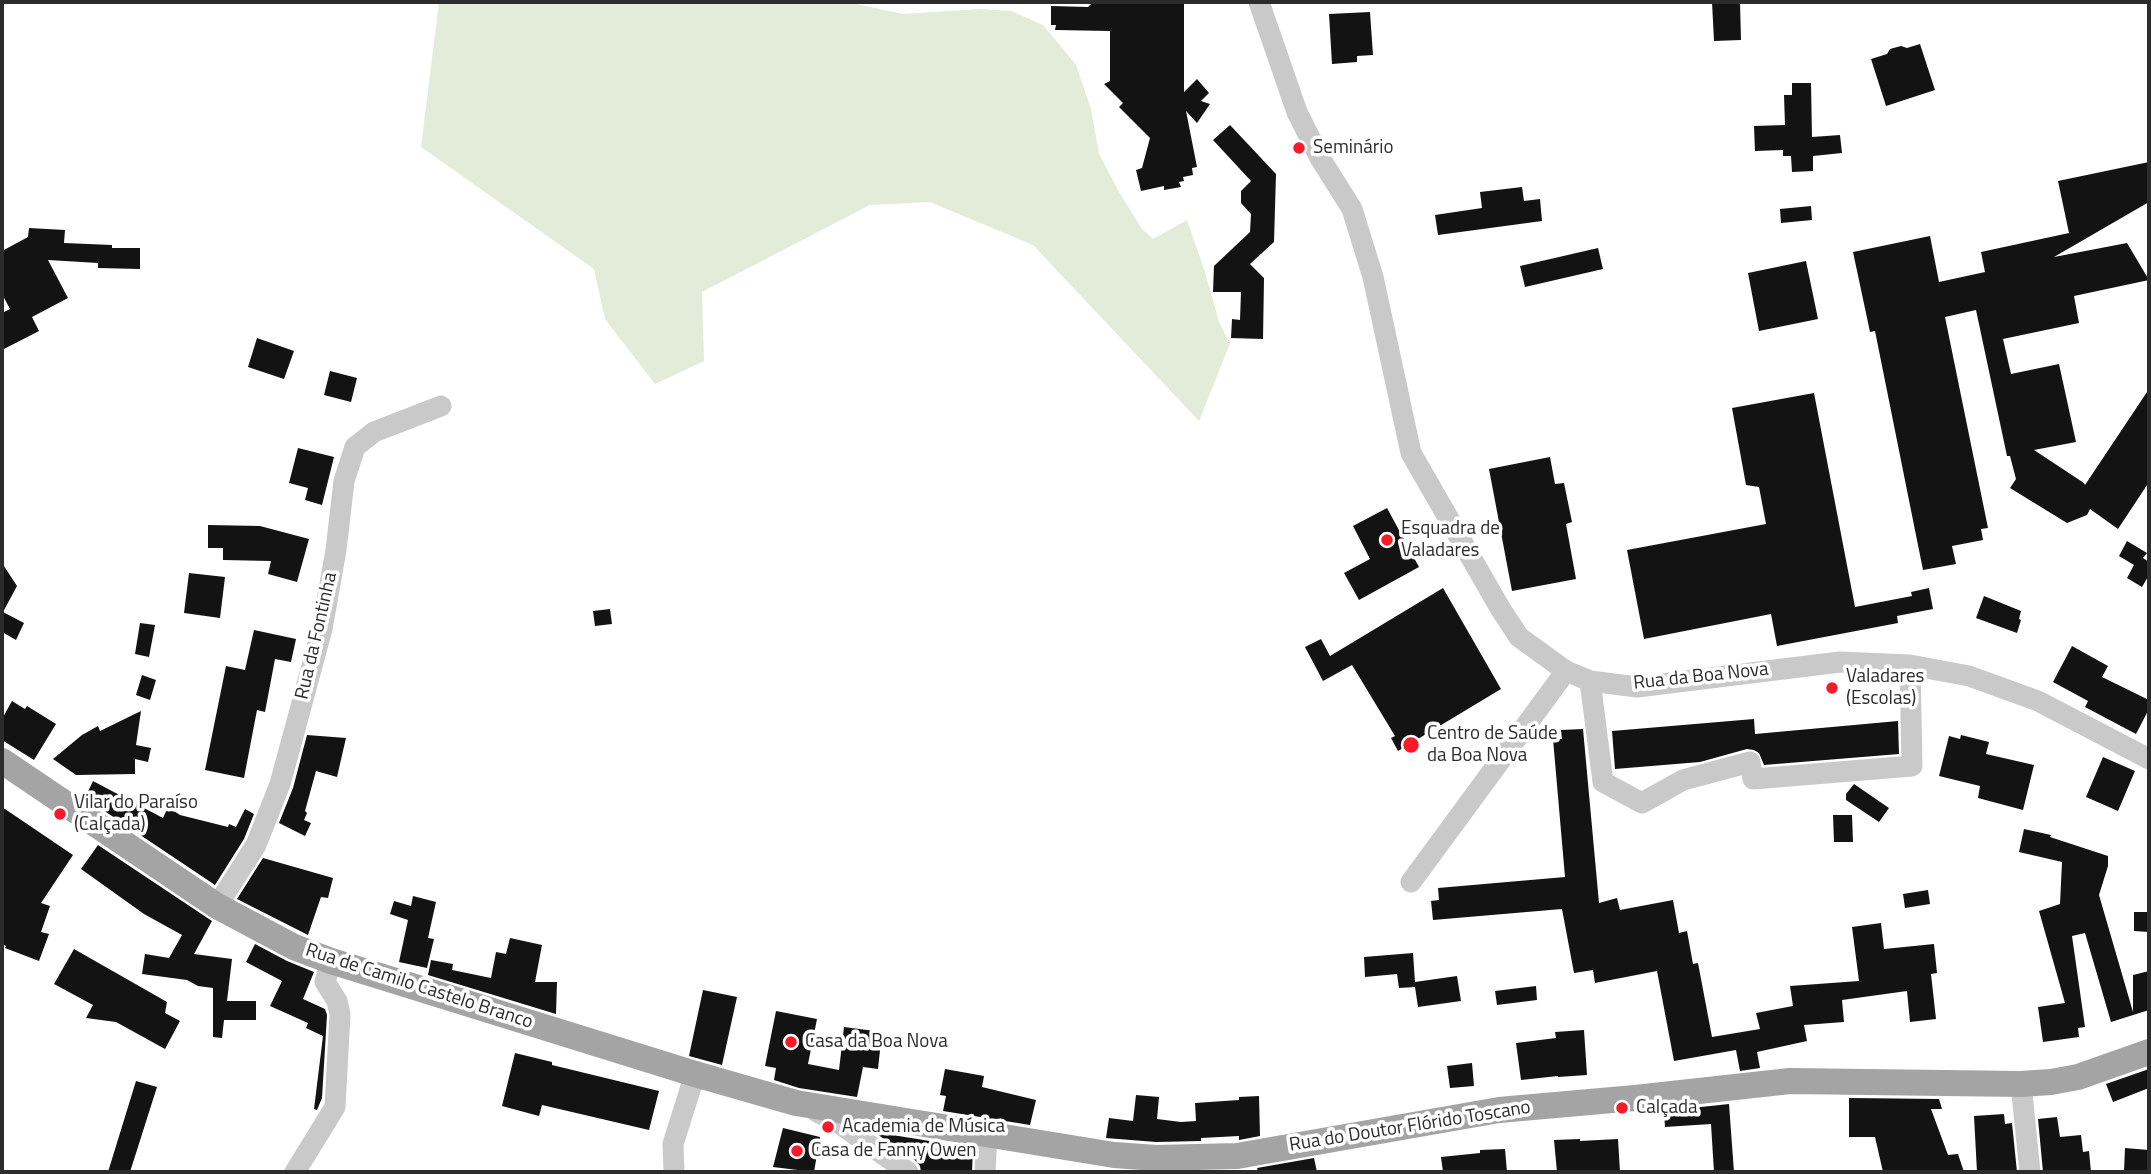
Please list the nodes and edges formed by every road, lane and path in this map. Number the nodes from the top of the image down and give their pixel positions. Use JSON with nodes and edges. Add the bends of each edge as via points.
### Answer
{"nodes":[{"id":1,"x":1259,"y":2,"type":"edge"},
{"id":2,"x":441,"y":406,"type":"dead end"},
{"id":3,"x":1910,"y":666,"type":"junction"},
{"id":4,"x":1566,"y":671,"type":"junction"},
{"id":5,"x":1590,"y":681,"type":"junction"},
{"id":6,"x":2149,"y":759,"type":"edge"},
{"id":7,"x":2,"y":761,"type":"edge"},
{"id":8,"x":1411,"y":882,"type":"dead end"},
{"id":9,"x":217,"y":906,"type":"junction"},
{"id":10,"x":331,"y":961,"type":"junction"},
{"id":11,"x":2149,"y":1052,"type":"edge"},
{"id":12,"x":695,"y":1074,"type":"junction"},
{"id":13,"x":2021,"y":1084,"type":"junction"},
{"id":14,"x":796,"y":1102,"type":"junction"},
{"id":15,"x":987,"y":1135,"type":"junction"},
{"id":16,"x":1238,"y":1164,"type":"edge"},
{"id":17,"x":295,"y":1172,"type":"edge"},
{"id":18,"x":674,"y":1172,"type":"edge"},
{"id":19,"x":908,"y":1172,"type":"edge"},
{"id":20,"x":985,"y":1172,"type":"edge"},
{"id":21,"x":2030,"y":1172,"type":"edge"}],
"edges":[{"from":1,"to":4,"type":"street","name":"Rua da Boa Nova","via":[[1297,112],[1352,209],[1373,277],[1412,453],[1519,637]]},
{"from":2,"to":9,"type":"street","name":"Rua da Fontinha","via":[[374,432],[355,447],[344,481],[322,629],[280,785],[256,845]]},
{"from":3,"to":5,"type":"street","name":"Rua da Boa Nova","via":[[1840,662],[1637,687]]},
{"from":3,"to":5,"type":"street","via":[[1912,766],[1754,779],[1750,762],[1683,780],[1642,803],[1603,782]]},
{"from":3,"to":6,"type":"street","name":"Rua da Boa Nova","via":[[1969,677],[2038,701]]},
{"from":4,"to":5,"type":"street","name":"Rua da Boa Nova"},
{"from":4,"to":8,"type":"street"},
{"from":7,"to":9,"type":"main road","name":"Rua de Camilo Castelo Branco"},
{"from":9,"to":10,"type":"main road","name":"Rua de Camilo Castelo Branco"},
{"from":10,"to":12,"type":"main road","name":"Rua de Camilo Castelo Branco"},
{"from":10,"to":17,"type":"street","via":[[325,982],[340,1014],[335,1107]]},
{"from":11,"to":13,"type":"main road","name":"Rua do Doutor Flórido Toscano","via":[[2078,1077]]},
{"from":12,"to":14,"type":"main road","name":"Rua de Camilo Castelo Branco"},
{"from":12,"to":18,"type":"street","via":[[673,1144]]},
{"from":13,"to":16,"type":"main road","name":"Rua do Doutor Flórido Toscano","via":[[1790,1081],[1499,1110]]},
{"from":13,"to":21,"type":"street"},
{"from":14,"to":15,"type":"main road","name":"Rua do Doutor Flórido Toscano"},
{"from":14,"to":19,"type":"street","via":[[840,1124]]},
{"from":15,"to":16,"type":"main road","name":"Rua do Doutor Flórido Toscano","via":[[1136,1157]]},
{"from":15,"to":20,"type":"street"}]}
